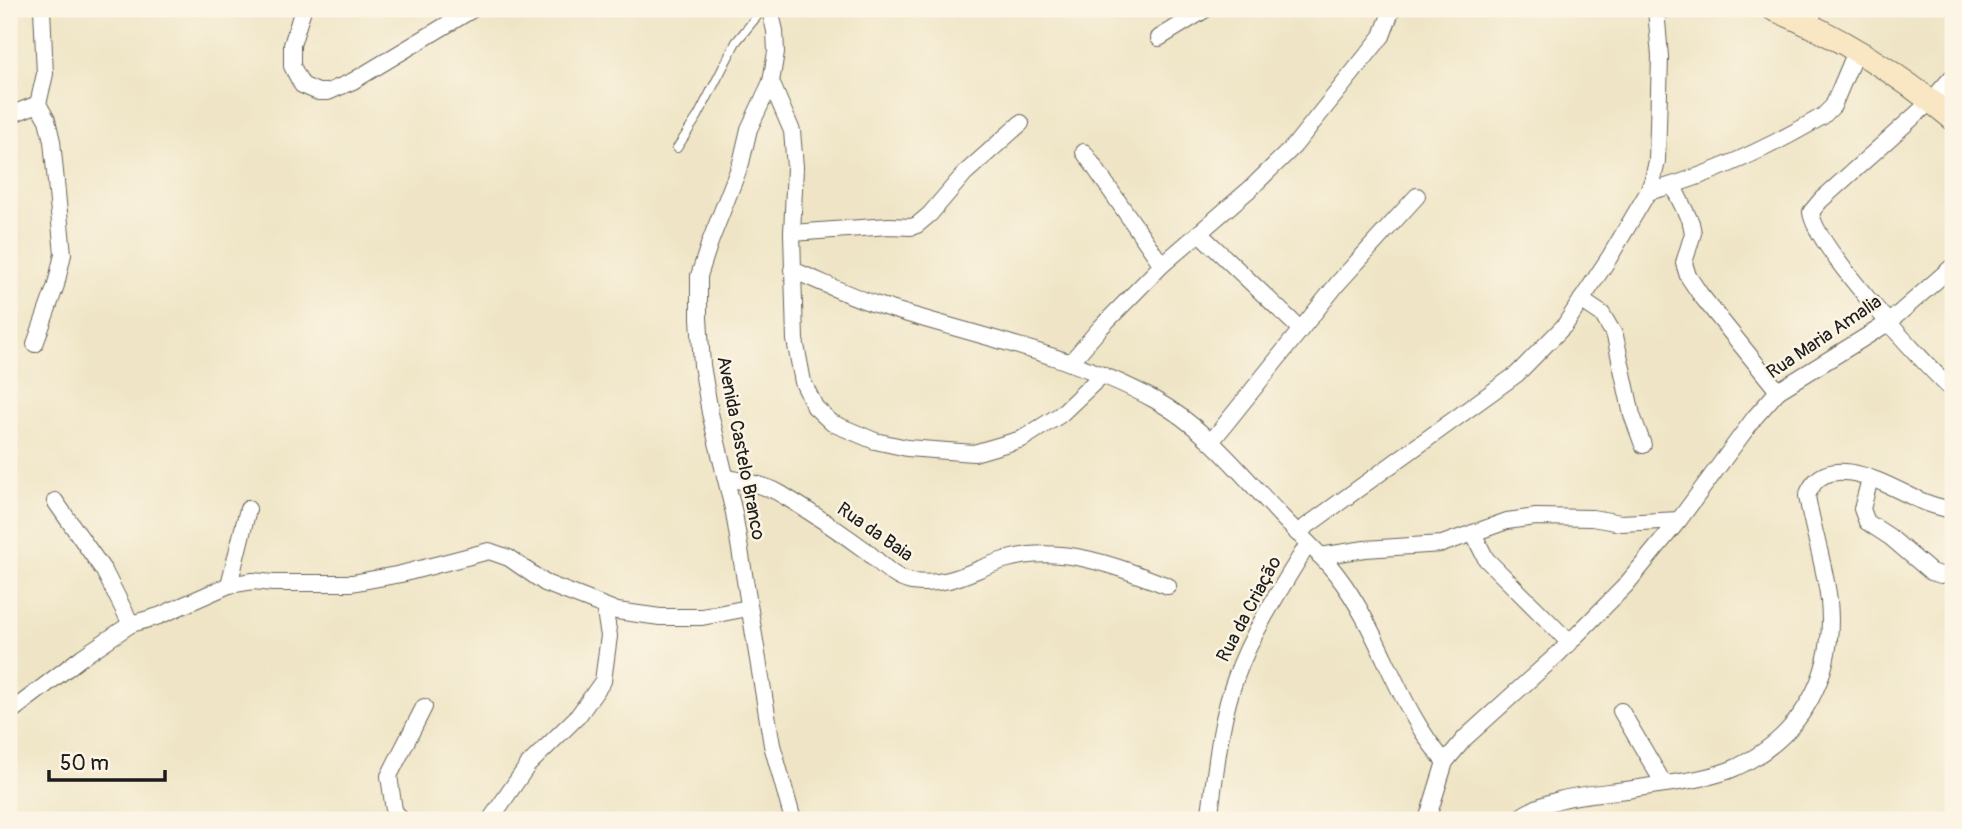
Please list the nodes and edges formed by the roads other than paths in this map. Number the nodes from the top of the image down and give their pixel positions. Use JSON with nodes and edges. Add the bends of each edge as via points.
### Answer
{"nodes":[{"id":1,"x":42,"y":9,"type":"edge"},
{"id":2,"x":303,"y":9,"type":"edge"},
{"id":3,"x":473,"y":9,"type":"edge"},
{"id":4,"x":763,"y":9,"type":"edge"},
{"id":5,"x":770,"y":9,"type":"edge"},
{"id":6,"x":1206,"y":9,"type":"edge"},
{"id":7,"x":1392,"y":9,"type":"edge"},
{"id":8,"x":1656,"y":9,"type":"edge"},
{"id":9,"x":1773,"y":9,"type":"edge"},
{"id":10,"x":1811,"y":16,"type":"edge"},
{"id":11,"x":1159,"y":38,"type":"dead end"},
{"id":12,"x":1857,"y":49,"type":"junction"},
{"id":13,"x":1953,"y":76,"type":"edge"},
{"id":14,"x":771,"y":82,"type":"junction"},
{"id":15,"x":1931,"y":100,"type":"junction"},
{"id":16,"x":38,"y":104,"type":"junction"},
{"id":17,"x":9,"y":118,"type":"edge"},
{"id":18,"x":1953,"y":119,"type":"edge"},
{"id":19,"x":1021,"y":123,"type":"dead end"},
{"id":20,"x":677,"y":148,"type":"dead end"},
{"id":21,"x":1084,"y":152,"type":"dead end"},
{"id":22,"x":1673,"y":186,"type":"junction"},
{"id":23,"x":1648,"y":192,"type":"junction"},
{"id":24,"x":1417,"y":197,"type":"dead end"},
{"id":25,"x":792,"y":233,"type":"junction"},
{"id":26,"x":1199,"y":233,"type":"junction"},
{"id":27,"x":1162,"y":265,"type":"junction"},
{"id":28,"x":1953,"y":266,"type":"edge"},
{"id":29,"x":792,"y":270,"type":"junction"},
{"id":30,"x":1581,"y":300,"type":"junction"},
{"id":31,"x":1888,"y":323,"type":"junction"},
{"id":32,"x":1300,"y":330,"type":"junction"},
{"id":33,"x":35,"y":344,"type":"dead end"},
{"id":34,"x":1070,"y":363,"type":"junction"},
{"id":35,"x":1102,"y":375,"type":"junction"},
{"id":36,"x":1953,"y":390,"type":"edge"},
{"id":37,"x":1778,"y":391,"type":"junction"},
{"id":38,"x":1211,"y":442,"type":"junction"},
{"id":39,"x":1643,"y":446,"type":"dead end"},
{"id":40,"x":725,"y":477,"type":"junction"},
{"id":41,"x":1870,"y":479,"type":"junction"},
{"id":42,"x":55,"y":501,"type":"dead end"},
{"id":43,"x":248,"y":509,"type":"dead end"},
{"id":44,"x":1953,"y":510,"type":"edge"},
{"id":45,"x":1679,"y":520,"type":"junction"},
{"id":46,"x":1473,"y":533,"type":"junction"},
{"id":47,"x":1309,"y":544,"type":"junction"},
{"id":48,"x":1953,"y":573,"type":"edge"},
{"id":49,"x":229,"y":584,"type":"junction"},
{"id":50,"x":1168,"y":586,"type":"dead end"},
{"id":51,"x":604,"y":606,"type":"junction"},
{"id":52,"x":748,"y":608,"type":"junction"},
{"id":53,"x":131,"y":624,"type":"junction"},
{"id":54,"x":1570,"y":643,"type":"junction"},
{"id":55,"x":424,"y":707,"type":"dead end"},
{"id":56,"x":1621,"y":710,"type":"dead end"},
{"id":57,"x":9,"y":713,"type":"edge"},
{"id":58,"x":1445,"y":762,"type":"junction"},
{"id":59,"x":1664,"y":784,"type":"junction"},
{"id":60,"x":401,"y":820,"type":"edge"},
{"id":61,"x":489,"y":820,"type":"edge"},
{"id":62,"x":793,"y":820,"type":"edge"},
{"id":63,"x":1209,"y":820,"type":"edge"},
{"id":64,"x":1427,"y":820,"type":"edge"},
{"id":65,"x":1516,"y":820,"type":"edge"}],
"edges":[{"from":1,"to":16,"type":"street","via":[[44,75]]},
{"from":2,"to":3,"type":"street","via":[[292,45],[292,66],[302,85],[328,92]]},
{"from":4,"to":20,"type":"lane","via":[[736,42]]},
{"from":5,"to":14,"type":"street","name":"Avenida Castelo Branco","via":[[776,52]]},
{"from":6,"to":11,"type":"street"},
{"from":7,"to":26,"type":"street","via":[[1382,36],[1294,146]]},
{"from":8,"to":23,"type":"street","via":[[1660,57],[1657,161]]},
{"from":9,"to":10,"type":"street"},
{"from":10,"to":12,"type":"street"},
{"from":12,"to":15,"type":"street"},
{"from":12,"to":22,"type":"street","via":[[1833,106],[1823,116],[1723,168]]},
{"from":13,"to":15,"type":"street"},
{"from":14,"to":25,"type":"street","via":[[792,131]]},
{"from":14,"to":40,"type":"street","name":"Avenida Castelo Branco","via":[[749,129],[699,276],[702,365]]},
{"from":15,"to":18,"type":"street"},
{"from":15,"to":31,"type":"street","via":[[1811,212],[1821,236]]},
{"from":16,"to":17,"type":"street"},
{"from":16,"to":33,"type":"street","via":[[52,141],[63,254]]},
{"from":19,"to":25,"type":"street","via":[[965,173],[917,225]]},
{"from":21,"to":27,"type":"street"},
{"from":22,"to":23,"type":"street"},
{"from":22,"to":37,"type":"street","via":[[1693,233],[1684,263],[1688,276]]},
{"from":23,"to":30,"type":"street"},
{"from":24,"to":32,"type":"street"},
{"from":25,"to":29,"type":"street"},
{"from":26,"to":27,"type":"street"},
{"from":26,"to":32,"type":"street"},
{"from":27,"to":34,"type":"street"},
{"from":28,"to":31,"type":"street","name":"Rua Maria Amalia"},
{"from":29,"to":34,"type":"street","via":[[872,303]]},
{"from":29,"to":35,"type":"street","via":[[795,340],[803,382],[815,407],[832,423],[875,442],[944,452],[974,453],[997,447],[1022,439],[1060,415]]},
{"from":30,"to":39,"type":"street","via":[[1602,314],[1615,336]]},
{"from":30,"to":47,"type":"street","via":[[1565,325],[1517,374]]},
{"from":31,"to":36,"type":"street"},
{"from":31,"to":37,"type":"street","name":"Rua Maria Amalia"},
{"from":32,"to":38,"type":"street"},
{"from":34,"to":35,"type":"street"},
{"from":35,"to":38,"type":"street","via":[[1155,400]]},
{"from":37,"to":45,"type":"street","name":"Rua Maria Amalia"},
{"from":38,"to":47,"type":"street"},
{"from":40,"to":50,"type":"street","name":"Rua da Baia","via":[[778,491],[910,582],[949,581],[1002,560],[1058,553]]},
{"from":40,"to":52,"type":"street","name":"Avenida Castelo Branco"},
{"from":41,"to":44,"type":"street"},
{"from":41,"to":48,"type":"street","via":[[1862,509],[1867,522],[1931,572]]},
{"from":41,"to":59,"type":"street","via":[[1850,471],[1829,474],[1811,485],[1807,496],[1829,602],[1824,664],[1810,704],[1786,732],[1737,767]]},
{"from":42,"to":53,"type":"street","via":[[104,571]]},
{"from":43,"to":49,"type":"street"},
{"from":45,"to":46,"type":"street","via":[[1621,523],[1536,517]]},
{"from":45,"to":54,"type":"street","name":"Rua Maria Amalia"},
{"from":46,"to":47,"type":"street","via":[[1428,546],[1365,549]]},
{"from":46,"to":54,"type":"street","via":[[1486,559]]},
{"from":47,"to":58,"type":"street","via":[[1338,576],[1431,746]]},
{"from":47,"to":63,"type":"street","name":"Rua da Criação","via":[[1236,677],[1222,731]]},
{"from":49,"to":51,"type":"street","via":[[352,583],[489,551],[509,558],[545,583]]},
{"from":49,"to":53,"type":"street"},
{"from":51,"to":52,"type":"street","via":[[660,617],[702,617]]},
{"from":51,"to":61,"type":"street","via":[[609,636],[603,681],[578,716],[528,765]]},
{"from":52,"to":62,"type":"street","name":"Avenida Castelo Branco","via":[[772,745]]},
{"from":53,"to":57,"type":"street"},
{"from":54,"to":58,"type":"street","name":"Rua Maria Amalia","via":[[1465,738]]},
{"from":55,"to":60,"type":"street","via":[[389,776],[394,810]]},
{"from":56,"to":59,"type":"street"},
{"from":58,"to":64,"type":"street"},
{"from":59,"to":65,"type":"street","via":[[1567,797]]}]}
